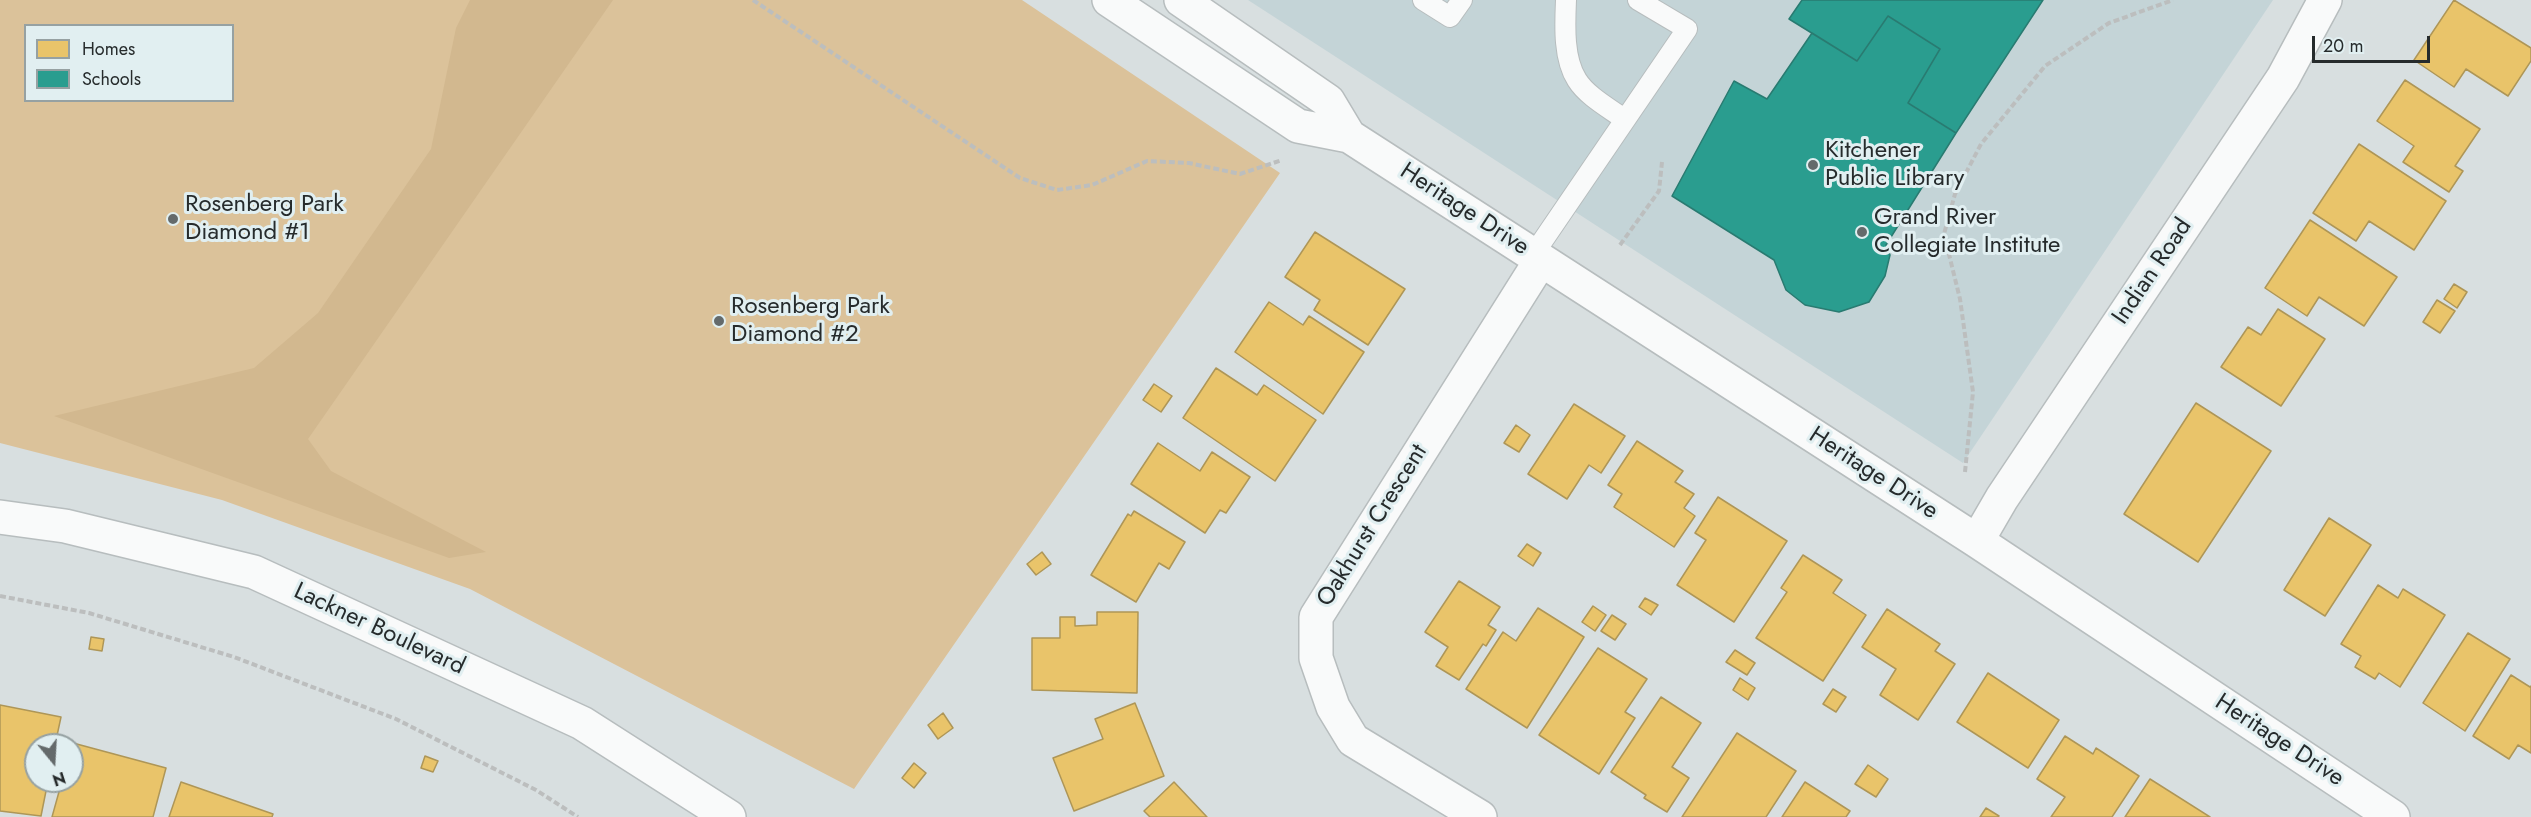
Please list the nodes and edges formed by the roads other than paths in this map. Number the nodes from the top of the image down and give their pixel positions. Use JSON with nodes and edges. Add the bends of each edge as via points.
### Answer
{"nodes":[{"id":1,"x":1109,"y":0,"type":"edge"},
{"id":2,"x":1181,"y":0,"type":"edge"},
{"id":3,"x":1423,"y":0,"type":"edge"},
{"id":4,"x":1462,"y":0,"type":"edge"},
{"id":5,"x":1566,"y":0,"type":"edge"},
{"id":6,"x":1638,"y":0,"type":"edge"},
{"id":7,"x":2325,"y":0,"type":"edge"},
{"id":8,"x":1624,"y":119,"type":"junction"},
{"id":9,"x":1349,"y":136,"type":"junction"},
{"id":10,"x":1537,"y":258,"type":"junction"},
{"id":11,"x":0,"y":517,"type":"edge"},
{"id":12,"x":1977,"y":541,"type":"junction"},
{"id":13,"x":729,"y":817,"type":"edge"},
{"id":14,"x":1480,"y":817,"type":"edge"},
{"id":15,"x":2393,"y":817,"type":"edge"}],
"edges":[{"from":1,"to":9,"type":"street","name":"Heritage Drive","via":[[1298,126]]},
{"from":2,"to":9,"type":"street","name":"Heritage Drive","via":[[1328,100]]},
{"from":3,"to":4,"type":"lane","via":[[1450,17]]},
{"from":5,"to":8,"type":"lane","via":[[1564,29],[1576,79]]},
{"from":6,"to":8,"type":"lane","via":[[1687,29]]},
{"from":7,"to":12,"type":"street","name":"Indian Road","via":[[2283,78]]},
{"from":8,"to":10,"type":"lane"},
{"from":9,"to":10,"type":"street","name":"Heritage Drive"},
{"from":10,"to":12,"type":"street","name":"Heritage Drive"},
{"from":10,"to":14,"type":"street","name":"Oakhurst Crescent","via":[[1317,617],[1316,658],[1333,707],[1353,740]]},
{"from":11,"to":13,"type":"street","name":"Lackner Boulevard","via":[[65,526],[254,572],[582,723]]},
{"from":12,"to":15,"type":"street","name":"Heritage Drive"}]}
